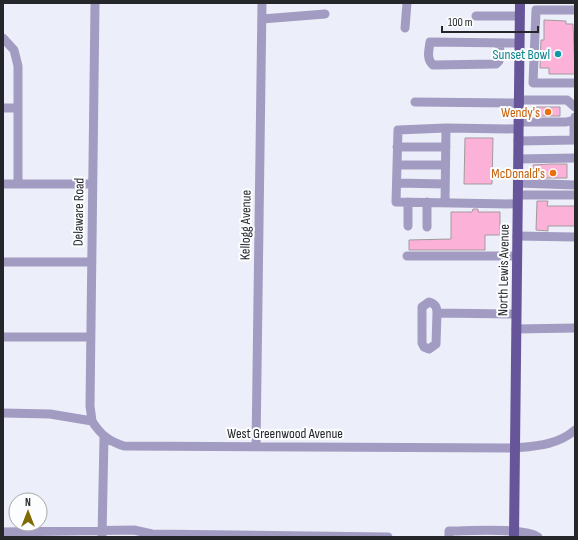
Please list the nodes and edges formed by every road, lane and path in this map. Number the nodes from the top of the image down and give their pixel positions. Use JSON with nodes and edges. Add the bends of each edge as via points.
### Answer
{"nodes":[{"id":1,"x":95,"y":3,"type":"edge"},
{"id":2,"x":262,"y":3,"type":"edge"},
{"id":3,"x":407,"y":3,"type":"edge"},
{"id":4,"x":520,"y":3,"type":"edge"},
{"id":5,"x":575,"y":10,"type":"edge"},
{"id":6,"x":325,"y":14,"type":"dead end"},
{"id":7,"x":476,"y":16,"type":"dead end"},
{"id":8,"x":519,"y":16,"type":"junction"},
{"id":9,"x":262,"y":19,"type":"junction"},
{"id":10,"x":405,"y":28,"type":"dead end"},
{"id":11,"x":3,"y":38,"type":"edge"},
{"id":12,"x":500,"y":43,"type":"junction"},
{"id":13,"x":519,"y":43,"type":"junction"},
{"id":14,"x":575,"y":83,"type":"edge"},
{"id":15,"x":518,"y":101,"type":"junction"},
{"id":16,"x":415,"y":102,"type":"dead end"},
{"id":17,"x":3,"y":108,"type":"edge"},
{"id":18,"x":18,"y":108,"type":"junction"},
{"id":19,"x":575,"y":108,"type":"edge"},
{"id":20,"x":574,"y":118,"type":"edge"},
{"id":21,"x":518,"y":125,"type":"junction"},
{"id":22,"x":446,"y":128,"type":"junction"},
{"id":23,"x":518,"y":140,"type":"junction"},
{"id":24,"x":574,"y":140,"type":"edge"},
{"id":25,"x":397,"y":147,"type":"junction"},
{"id":26,"x":446,"y":147,"type":"junction"},
{"id":27,"x":575,"y":158,"type":"edge"},
{"id":28,"x":518,"y":159,"type":"junction"},
{"id":29,"x":397,"y":165,"type":"junction"},
{"id":30,"x":445,"y":165,"type":"junction"},
{"id":31,"x":397,"y":183,"type":"junction"},
{"id":32,"x":518,"y":183,"type":"junction"},
{"id":33,"x":3,"y":184,"type":"edge"},
{"id":34,"x":18,"y":184,"type":"junction"},
{"id":35,"x":92,"y":184,"type":"junction"},
{"id":36,"x":445,"y":184,"type":"junction"},
{"id":37,"x":575,"y":185,"type":"edge"},
{"id":38,"x":575,"y":195,"type":"edge"},
{"id":39,"x":518,"y":199,"type":"junction"},
{"id":40,"x":408,"y":202,"type":"junction"},
{"id":41,"x":427,"y":202,"type":"junction"},
{"id":42,"x":445,"y":203,"type":"junction"},
{"id":43,"x":408,"y":226,"type":"dead end"},
{"id":44,"x":427,"y":226,"type":"dead end"},
{"id":45,"x":517,"y":236,"type":"junction"},
{"id":46,"x":575,"y":237,"type":"edge"},
{"id":47,"x":407,"y":256,"type":"dead end"},
{"id":48,"x":517,"y":256,"type":"junction"},
{"id":49,"x":3,"y":262,"type":"edge"},
{"id":50,"x":92,"y":262,"type":"junction"},
{"id":51,"x":437,"y":313,"type":"dead end"},
{"id":52,"x":516,"y":314,"type":"junction"},
{"id":53,"x":575,"y":328,"type":"edge"},
{"id":54,"x":516,"y":329,"type":"junction"},
{"id":55,"x":3,"y":337,"type":"edge"},
{"id":56,"x":91,"y":337,"type":"junction"},
{"id":57,"x":3,"y":413,"type":"edge"},
{"id":58,"x":92,"y":420,"type":"junction"},
{"id":59,"x":575,"y":430,"type":"edge"},
{"id":60,"x":104,"y":437,"type":"junction"},
{"id":61,"x":256,"y":447,"type":"junction"},
{"id":62,"x":515,"y":448,"type":"junction"},
{"id":63,"x":3,"y":532,"type":"edge"},
{"id":64,"x":19,"y":534,"type":"edge"},
{"id":65,"x":32,"y":534,"type":"edge"},
{"id":66,"x":102,"y":534,"type":"edge"},
{"id":67,"x":487,"y":534,"type":"edge"},
{"id":68,"x":514,"y":534,"type":"edge"},
{"id":69,"x":388,"y":537,"type":"edge"},
{"id":70,"x":449,"y":537,"type":"edge"},
{"id":71,"x":538,"y":537,"type":"edge"}],
"edges":[{"from":1,"to":35,"type":"street","name":"Delaware Road"},
{"from":2,"to":9,"type":"street","name":"Kellogg Avenue"},
{"from":3,"to":10,"type":"street"},
{"from":4,"to":8,"type":"main road","name":"North Lewis Avenue"},
{"from":5,"to":14,"type":"street","via":[[536,10],[534,82]]},
{"from":6,"to":9,"type":"street"},
{"from":7,"to":8,"type":"street"},
{"from":8,"to":13,"type":"main road","name":"North Lewis Avenue"},
{"from":9,"to":61,"type":"street","name":"Kellogg Avenue"},
{"from":11,"to":18,"type":"street","via":[[14,50],[17,58]]},
{"from":12,"to":12,"type":"street","via":[[430,42],[428,56],[433,65],[498,64]]},
{"from":12,"to":13,"type":"street"},
{"from":13,"to":15,"type":"main road","name":"North Lewis Avenue"},
{"from":15,"to":16,"type":"street"},
{"from":15,"to":19,"type":"street","via":[[567,100]]},
{"from":15,"to":21,"type":"main road","name":"North Lewis Avenue"},
{"from":17,"to":18,"type":"street"},
{"from":18,"to":34,"type":"street"},
{"from":20,"to":21,"type":"street","via":[[566,122]]},
{"from":20,"to":24,"type":"street"},
{"from":21,"to":22,"type":"street"},
{"from":21,"to":23,"type":"main road","name":"North Lewis Avenue"},
{"from":22,"to":25,"type":"street","via":[[398,130]]},
{"from":22,"to":26,"type":"street"},
{"from":23,"to":24,"type":"street"},
{"from":23,"to":28,"type":"main road","name":"North Lewis Avenue"},
{"from":25,"to":26,"type":"street"},
{"from":25,"to":29,"type":"street"},
{"from":26,"to":30,"type":"street"},
{"from":27,"to":28,"type":"street"},
{"from":28,"to":32,"type":"main road","name":"North Lewis Avenue"},
{"from":29,"to":30,"type":"street"},
{"from":29,"to":31,"type":"street"},
{"from":30,"to":36,"type":"street"},
{"from":31,"to":36,"type":"street"},
{"from":31,"to":40,"type":"street","via":[[396,202]]},
{"from":32,"to":37,"type":"street"},
{"from":32,"to":39,"type":"main road","name":"North Lewis Avenue"},
{"from":33,"to":34,"type":"street"},
{"from":34,"to":35,"type":"street"},
{"from":35,"to":50,"type":"street","name":"Delaware Road"},
{"from":36,"to":42,"type":"street"},
{"from":38,"to":39,"type":"street"},
{"from":39,"to":42,"type":"street"},
{"from":39,"to":45,"type":"main road","name":"North Lewis Avenue"},
{"from":40,"to":41,"type":"street"},
{"from":40,"to":43,"type":"street"},
{"from":41,"to":42,"type":"street"},
{"from":41,"to":44,"type":"street"},
{"from":45,"to":46,"type":"street"},
{"from":45,"to":48,"type":"main road","name":"North Lewis Avenue"},
{"from":47,"to":48,"type":"street"},
{"from":48,"to":52,"type":"main road","name":"North Lewis Avenue"},
{"from":49,"to":50,"type":"street"},
{"from":50,"to":56,"type":"street","name":"Delaware Road"},
{"from":51,"to":52,"type":"street"},
{"from":52,"to":54,"type":"main road","name":"North Lewis Avenue"},
{"from":53,"to":54,"type":"street"},
{"from":54,"to":62,"type":"main road","name":"North Lewis Avenue"},
{"from":55,"to":56,"type":"street"},
{"from":56,"to":58,"type":"street","name":"Delaware Road"},
{"from":57,"to":58,"type":"street","via":[[50,414]]},
{"from":58,"to":60,"type":"street","name":"West Greenwood Avenue"},
{"from":59,"to":62,"type":"street","name":"West Greenwood Avenue","via":[[566,437],[548,444]]},
{"from":60,"to":61,"type":"street","name":"West Greenwood Avenue","via":[[124,446]]},
{"from":60,"to":66,"type":"street"},
{"from":61,"to":62,"type":"street","name":"West Greenwood Avenue"},
{"from":62,"to":68,"type":"main road","name":"North Lewis Avenue"},
{"from":63,"to":64,"type":"street"},
{"from":64,"to":65,"type":"street"},
{"from":65,"to":66,"type":"street"},
{"from":66,"to":69,"type":"street","via":[[134,530],[152,534]]},
{"from":67,"to":68,"type":"street"},
{"from":67,"to":70,"type":"street","via":[[449,531]]},
{"from":68,"to":71,"type":"street","via":[[534,534]]}]}
